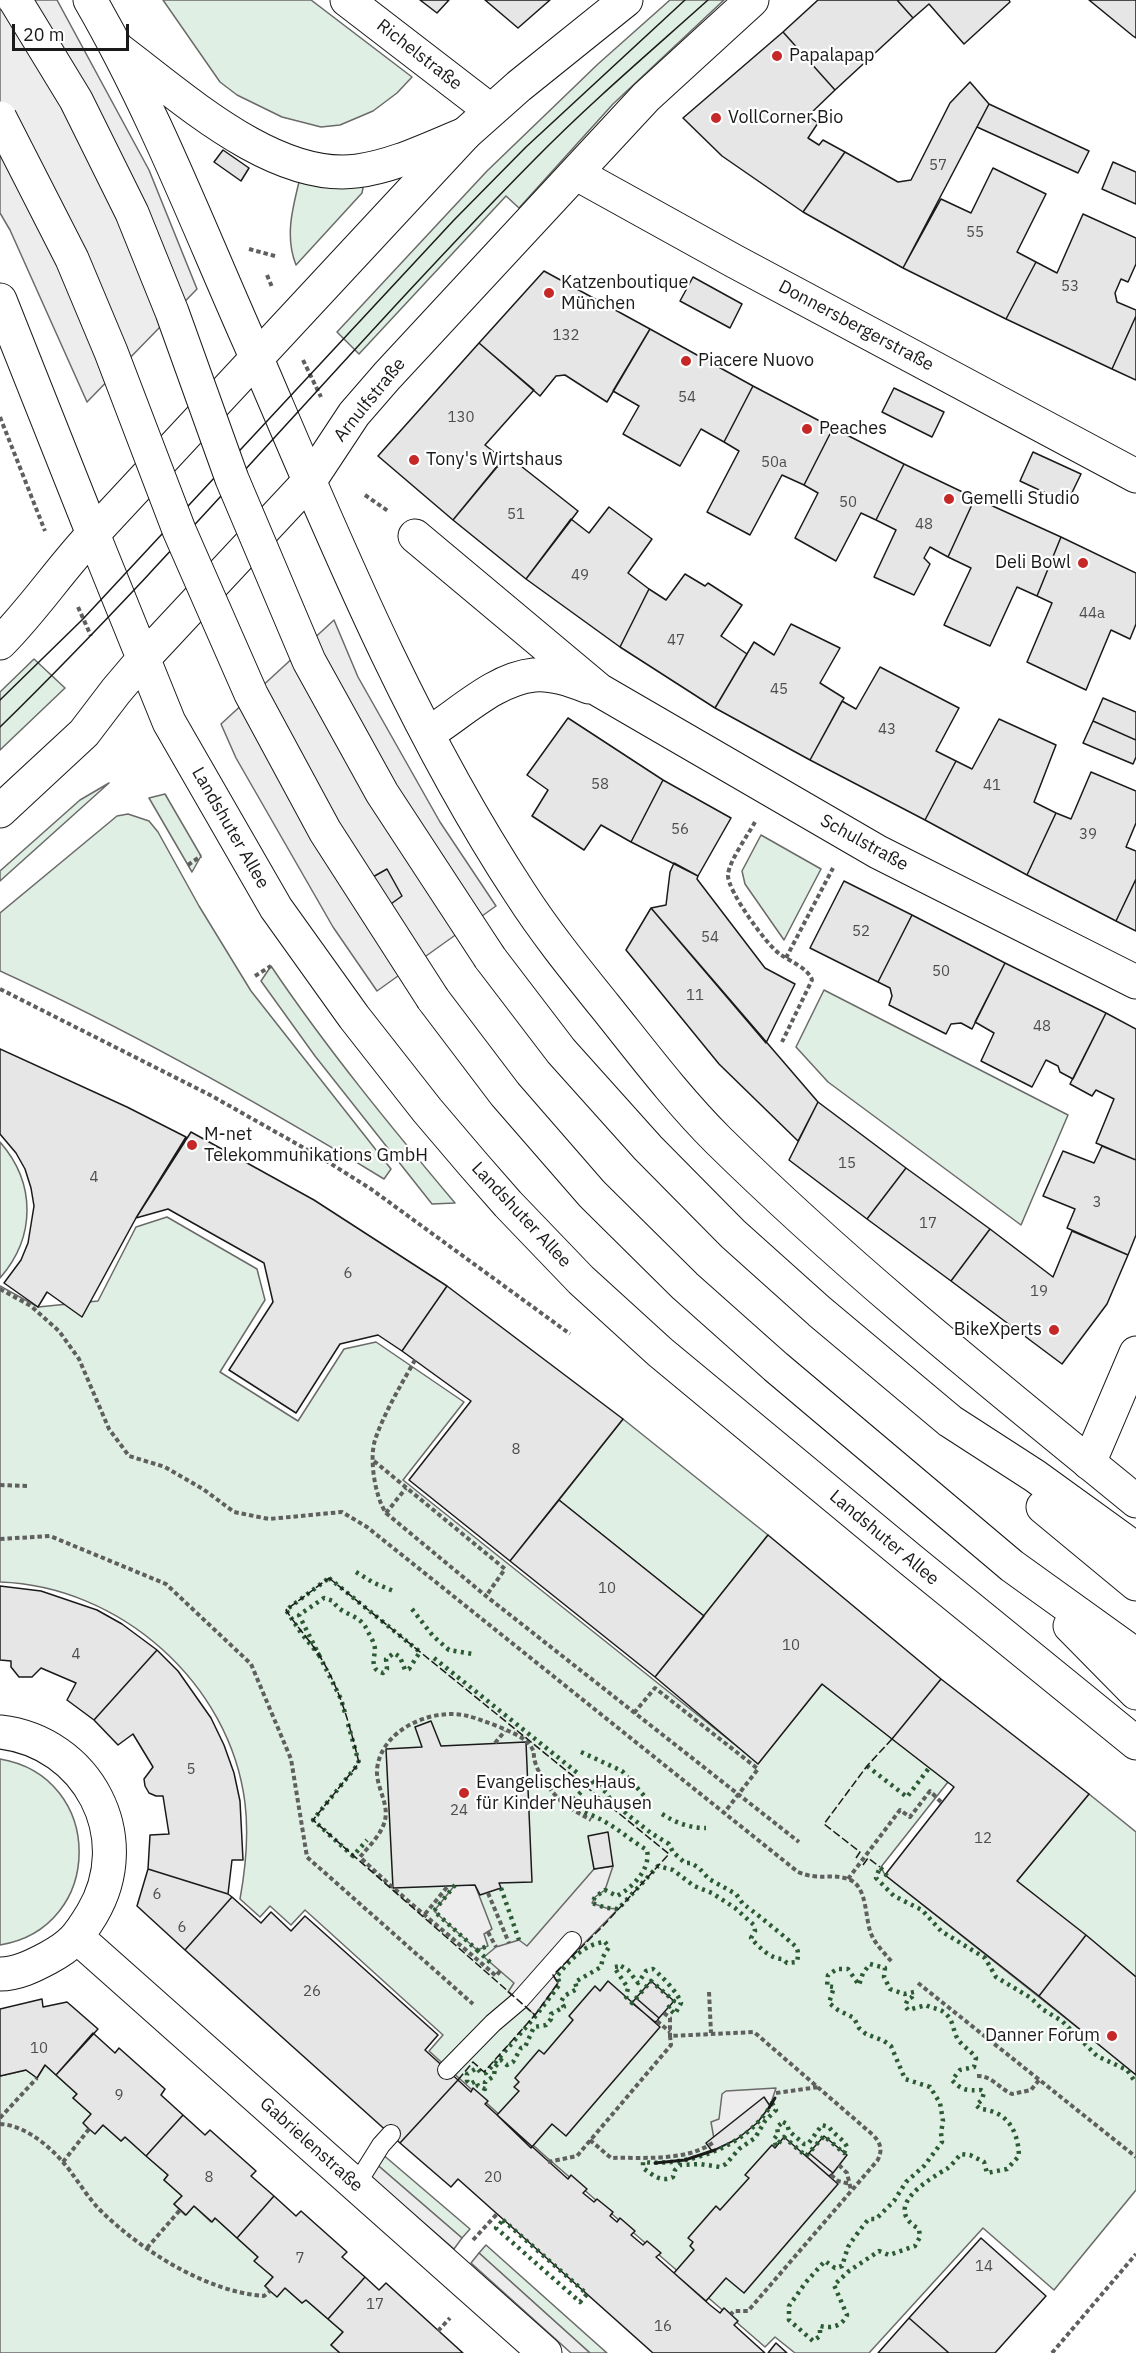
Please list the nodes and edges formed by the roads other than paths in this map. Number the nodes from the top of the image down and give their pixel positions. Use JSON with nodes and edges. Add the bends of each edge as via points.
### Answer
{"nodes":[{"id":1,"x":15,"y":0,"type":"edge"},
{"id":2,"x":90,"y":0,"type":"edge"},
{"id":3,"x":347,"y":0,"type":"edge"},
{"id":4,"x":626,"y":0,"type":"edge"},
{"id":5,"x":752,"y":0,"type":"edge"},
{"id":6,"x":116,"y":47,"type":"junction"},
{"id":7,"x":490,"y":110,"type":"junction"},
{"id":8,"x":0,"y":117,"type":"edge"},
{"id":9,"x":465,"y":134,"type":"junction"},
{"id":10,"x":577,"y":174,"type":"junction"},
{"id":11,"x":0,"y":300,"type":"edge"},
{"id":12,"x":257,"y":359,"type":"junction"},
{"id":13,"x":1136,"y":476,"type":"edge"},
{"id":14,"x":310,"y":479,"type":"junction"},
{"id":15,"x":93,"y":534,"type":"junction"},
{"id":16,"x":416,"y":536,"type":"dead end"},
{"id":17,"x":0,"y":643,"type":"edge"},
{"id":18,"x":144,"y":658,"type":"junction"},
{"id":19,"x":598,"y":690,"type":"junction"},
{"id":20,"x":429,"y":733,"type":"junction"},
{"id":21,"x":0,"y":811,"type":"edge"},
{"id":22,"x":1136,"y":982,"type":"edge"},
{"id":23,"x":1136,"y":1353,"type":"edge"},
{"id":24,"x":950,"y":1421,"type":"junction"},
{"id":25,"x":1089,"y":1462,"type":"junction"},
{"id":26,"x":1136,"y":1501,"type":"edge"},
{"id":27,"x":1136,"y":1549,"type":"edge"},
{"id":28,"x":1012,"y":1566,"type":"junction"},
{"id":29,"x":1136,"y":1584,"type":"edge"},
{"id":30,"x":1136,"y":1655,"type":"edge"},
{"id":31,"x":1136,"y":1693,"type":"edge"},
{"id":32,"x":0,"y":1732,"type":"edge"},
{"id":33,"x":1136,"y":1743,"type":"edge"},
{"id":34,"x":78,"y":1938,"type":"junction"},
{"id":35,"x":572,"y":1941,"type":"dead end"},
{"id":36,"x":0,"y":1974,"type":"edge"},
{"id":37,"x":447,"y":2070,"type":"dead end"},
{"id":38,"x":391,"y":2134,"type":"dead end"},
{"id":39,"x":356,"y":2185,"type":"junction"},
{"id":40,"x":545,"y":2353,"type":"edge"}],
"edges":[{"from":1,"to":24,"type":"main road","bridge":true,"via":[[76,100],[132,213],[232,479],[309,661],[382,793],[490,958],[561,1051],[648,1148],[733,1234]]},
{"from":2,"to":6,"type":"main road"},
{"from":3,"to":7,"type":"main road","name":"Richelstraße"},
{"from":4,"to":7,"type":"main road"},
{"from":5,"to":10,"type":"main road","name":"Arnulfstraße","via":[[646,97]]},
{"from":6,"to":9,"type":"main road","via":[[231,132],[295,165],[331,173],[356,172],[388,166]]},
{"from":6,"to":12,"type":"main road","via":[[190,203]]},
{"from":7,"to":9,"type":"main road"},
{"from":8,"to":28,"type":"main road","bridge":true,"via":[[72,259],[179,530],[251,694],[325,831],[433,999],[505,1094],[592,1194],[685,1286]]},
{"from":9,"to":12,"type":"main road"},
{"from":10,"to":13,"type":"main road","name":"Donnersbergerstraße"},
{"from":10,"to":14,"type":"main road","name":"Arnulfstraße","via":[[371,393]]},
{"from":11,"to":15,"type":"main road","name":"Landshuter Allee"},
{"from":12,"to":14,"type":"main road"},
{"from":12,"to":15,"type":"main road"},
{"from":14,"to":18,"type":"main road","name":"Arnulfstraße"},
{"from":14,"to":20,"type":"main road","via":[[334,539]]},
{"from":15,"to":17,"type":"main road"},
{"from":15,"to":18,"type":"main road","name":"Landshuter Allee"},
{"from":16,"to":19,"type":"main road","name":"Schulstraße"},
{"from":18,"to":21,"type":"main road","name":"Arnulfstraße","via":[[84,733]]},
{"from":18,"to":33,"type":"main road","name":"Landshuter Allee","via":[[170,722],[276,908],[399,1075],[508,1204],[581,1280],[660,1352]]},
{"from":19,"to":20,"type":"main road","name":"Schulstraße","via":[[536,674],[507,682]]},
{"from":19,"to":22,"type":"main road","name":"Schulstraße","via":[[878,852]]},
{"from":20,"to":25,"type":"main road","via":[[473,820],[522,897],[658,1073],[709,1130],[822,1237]]},
{"from":23,"to":25,"type":"main road"},
{"from":24,"to":27,"type":"main road"},
{"from":24,"to":29,"type":"main road","via":[[1032,1497]]},
{"from":25,"to":26,"type":"main road"},
{"from":28,"to":30,"type":"main road"},
{"from":28,"to":31,"type":"main road"},
{"from":32,"to":34,"type":"main road","via":[[18,1734],[61,1755],[83,1776],[100,1806],[109,1854],[106,1879],[99,1901]]},
{"from":34,"to":36,"type":"main road","via":[[30,1968]]},
{"from":34,"to":39,"type":"main road","name":"Gabrielenstraße"},
{"from":35,"to":37,"type":"lane","via":[[519,2001]]},
{"from":38,"to":39,"type":"lane"},
{"from":39,"to":40,"type":"main road","name":"Gabrielenstraße"}]}
